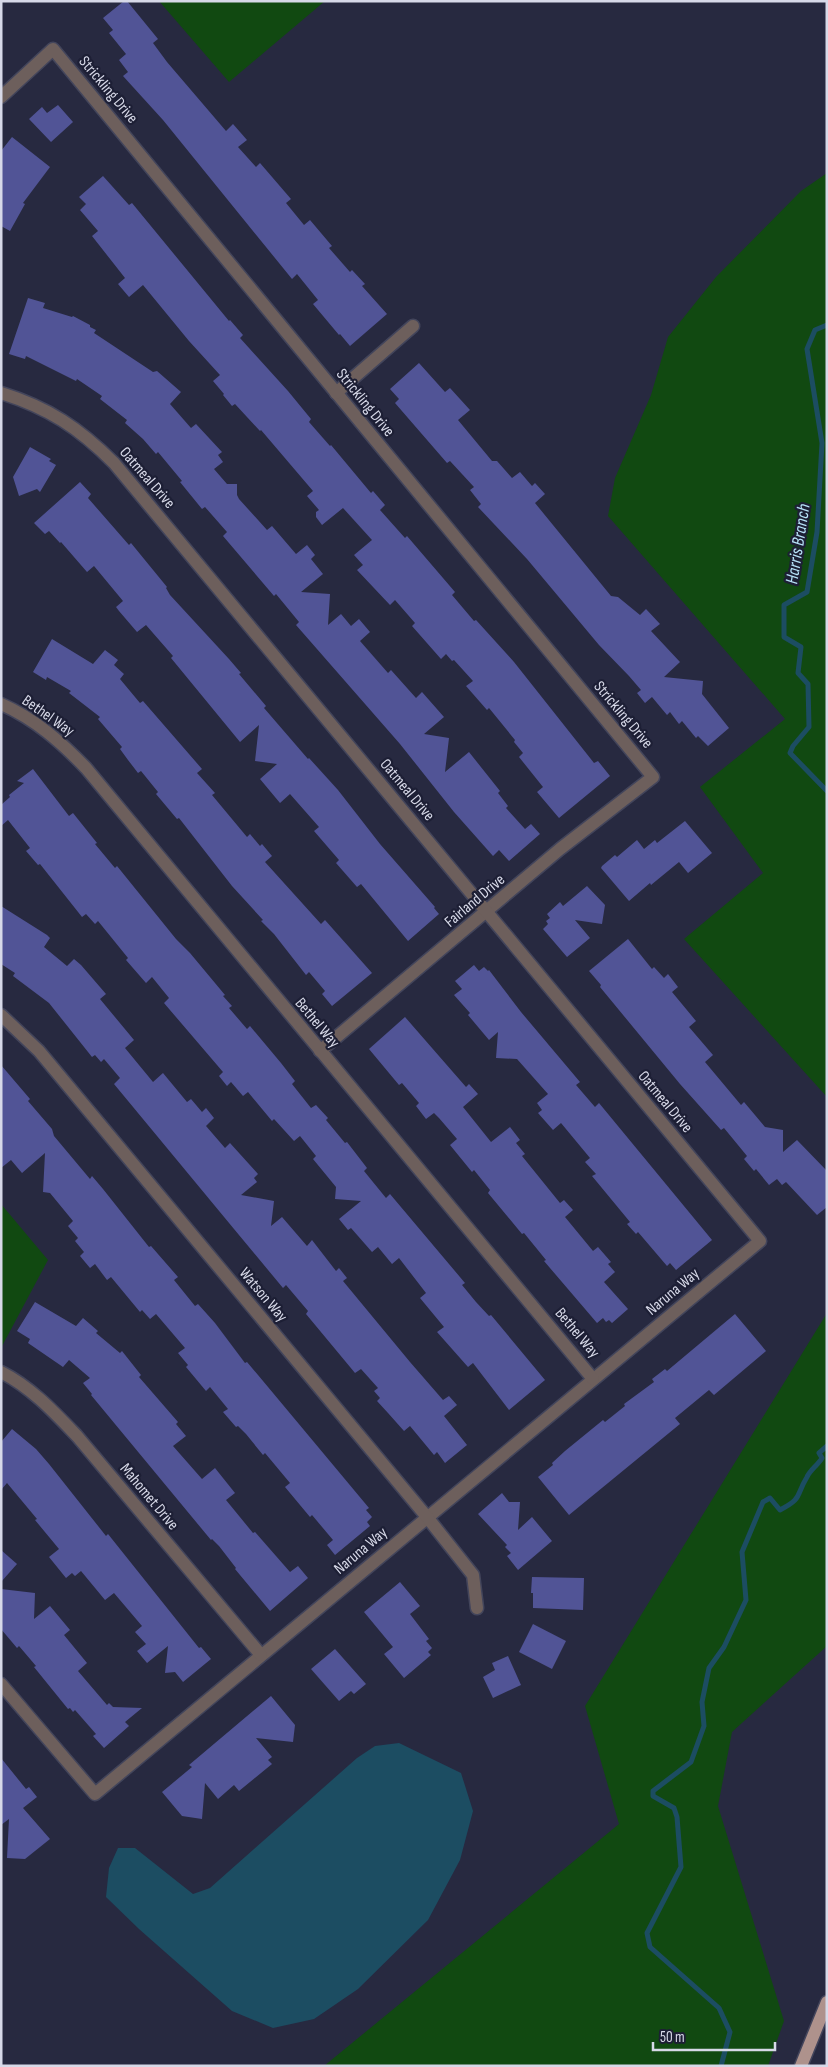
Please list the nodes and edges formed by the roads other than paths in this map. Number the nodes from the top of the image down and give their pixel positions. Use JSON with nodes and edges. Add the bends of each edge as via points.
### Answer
{"nodes":[{"id":1,"x":1,"y":97,"type":"edge"},
{"id":2,"x":413,"y":326,"type":"dead end"},
{"id":3,"x":1,"y":393,"type":"edge"},
{"id":4,"x":336,"y":393,"type":"junction"},
{"id":5,"x":1,"y":704,"type":"edge"},
{"id":6,"x":653,"y":777,"type":"joint"},
{"id":7,"x":487,"y":912,"type":"junction"},
{"id":8,"x":1,"y":1015,"type":"edge"},
{"id":9,"x":320,"y":1051,"type":"junction"},
{"id":10,"x":760,"y":1241,"type":"joint"},
{"id":11,"x":1,"y":1372,"type":"edge"},
{"id":12,"x":594,"y":1379,"type":"junction"},
{"id":13,"x":427,"y":1517,"type":"junction"},
{"id":14,"x":477,"y":1608,"type":"dead end"},
{"id":15,"x":261,"y":1655,"type":"junction"},
{"id":16,"x":1,"y":1684,"type":"edge"},
{"id":17,"x":827,"y":2002,"type":"edge"},
{"id":18,"x":801,"y":2066,"type":"edge"}],
"edges":[{"from":1,"to":4,"type":"street","name":"Strickling Drive","via":[[53,49]]},
{"from":2,"to":4,"type":"street"},
{"from":3,"to":7,"type":"street","name":"Oatmeal Drive","via":[[59,417],[114,463]]},
{"from":4,"to":6,"type":"street","name":"Strickling Drive"},
{"from":5,"to":9,"type":"street","name":"Bethel Way","via":[[41,727],[86,768]]},
{"from":6,"to":7,"type":"street","name":"Fairland Drive","via":[[560,849]]},
{"from":7,"to":9,"type":"street","name":"Fairland Drive"},
{"from":7,"to":10,"type":"street","name":"Oatmeal Drive"},
{"from":8,"to":13,"type":"street","name":"Watson Way","via":[[39,1051]]},
{"from":9,"to":12,"type":"street","name":"Bethel Way"},
{"from":10,"to":12,"type":"street","name":"Naruna Way"},
{"from":11,"to":15,"type":"street","name":"Mahomet Drive","via":[[29,1390],[77,1436]]},
{"from":12,"to":13,"type":"street","name":"Naruna Way"},
{"from":13,"to":14,"type":"street","name":"Watson Way","via":[[473,1575]]},
{"from":13,"to":15,"type":"street","name":"Naruna Way"},
{"from":15,"to":16,"type":"street","name":"Naruna Way","via":[[95,1794]]},
{"from":17,"to":18,"type":"main road"}]}
